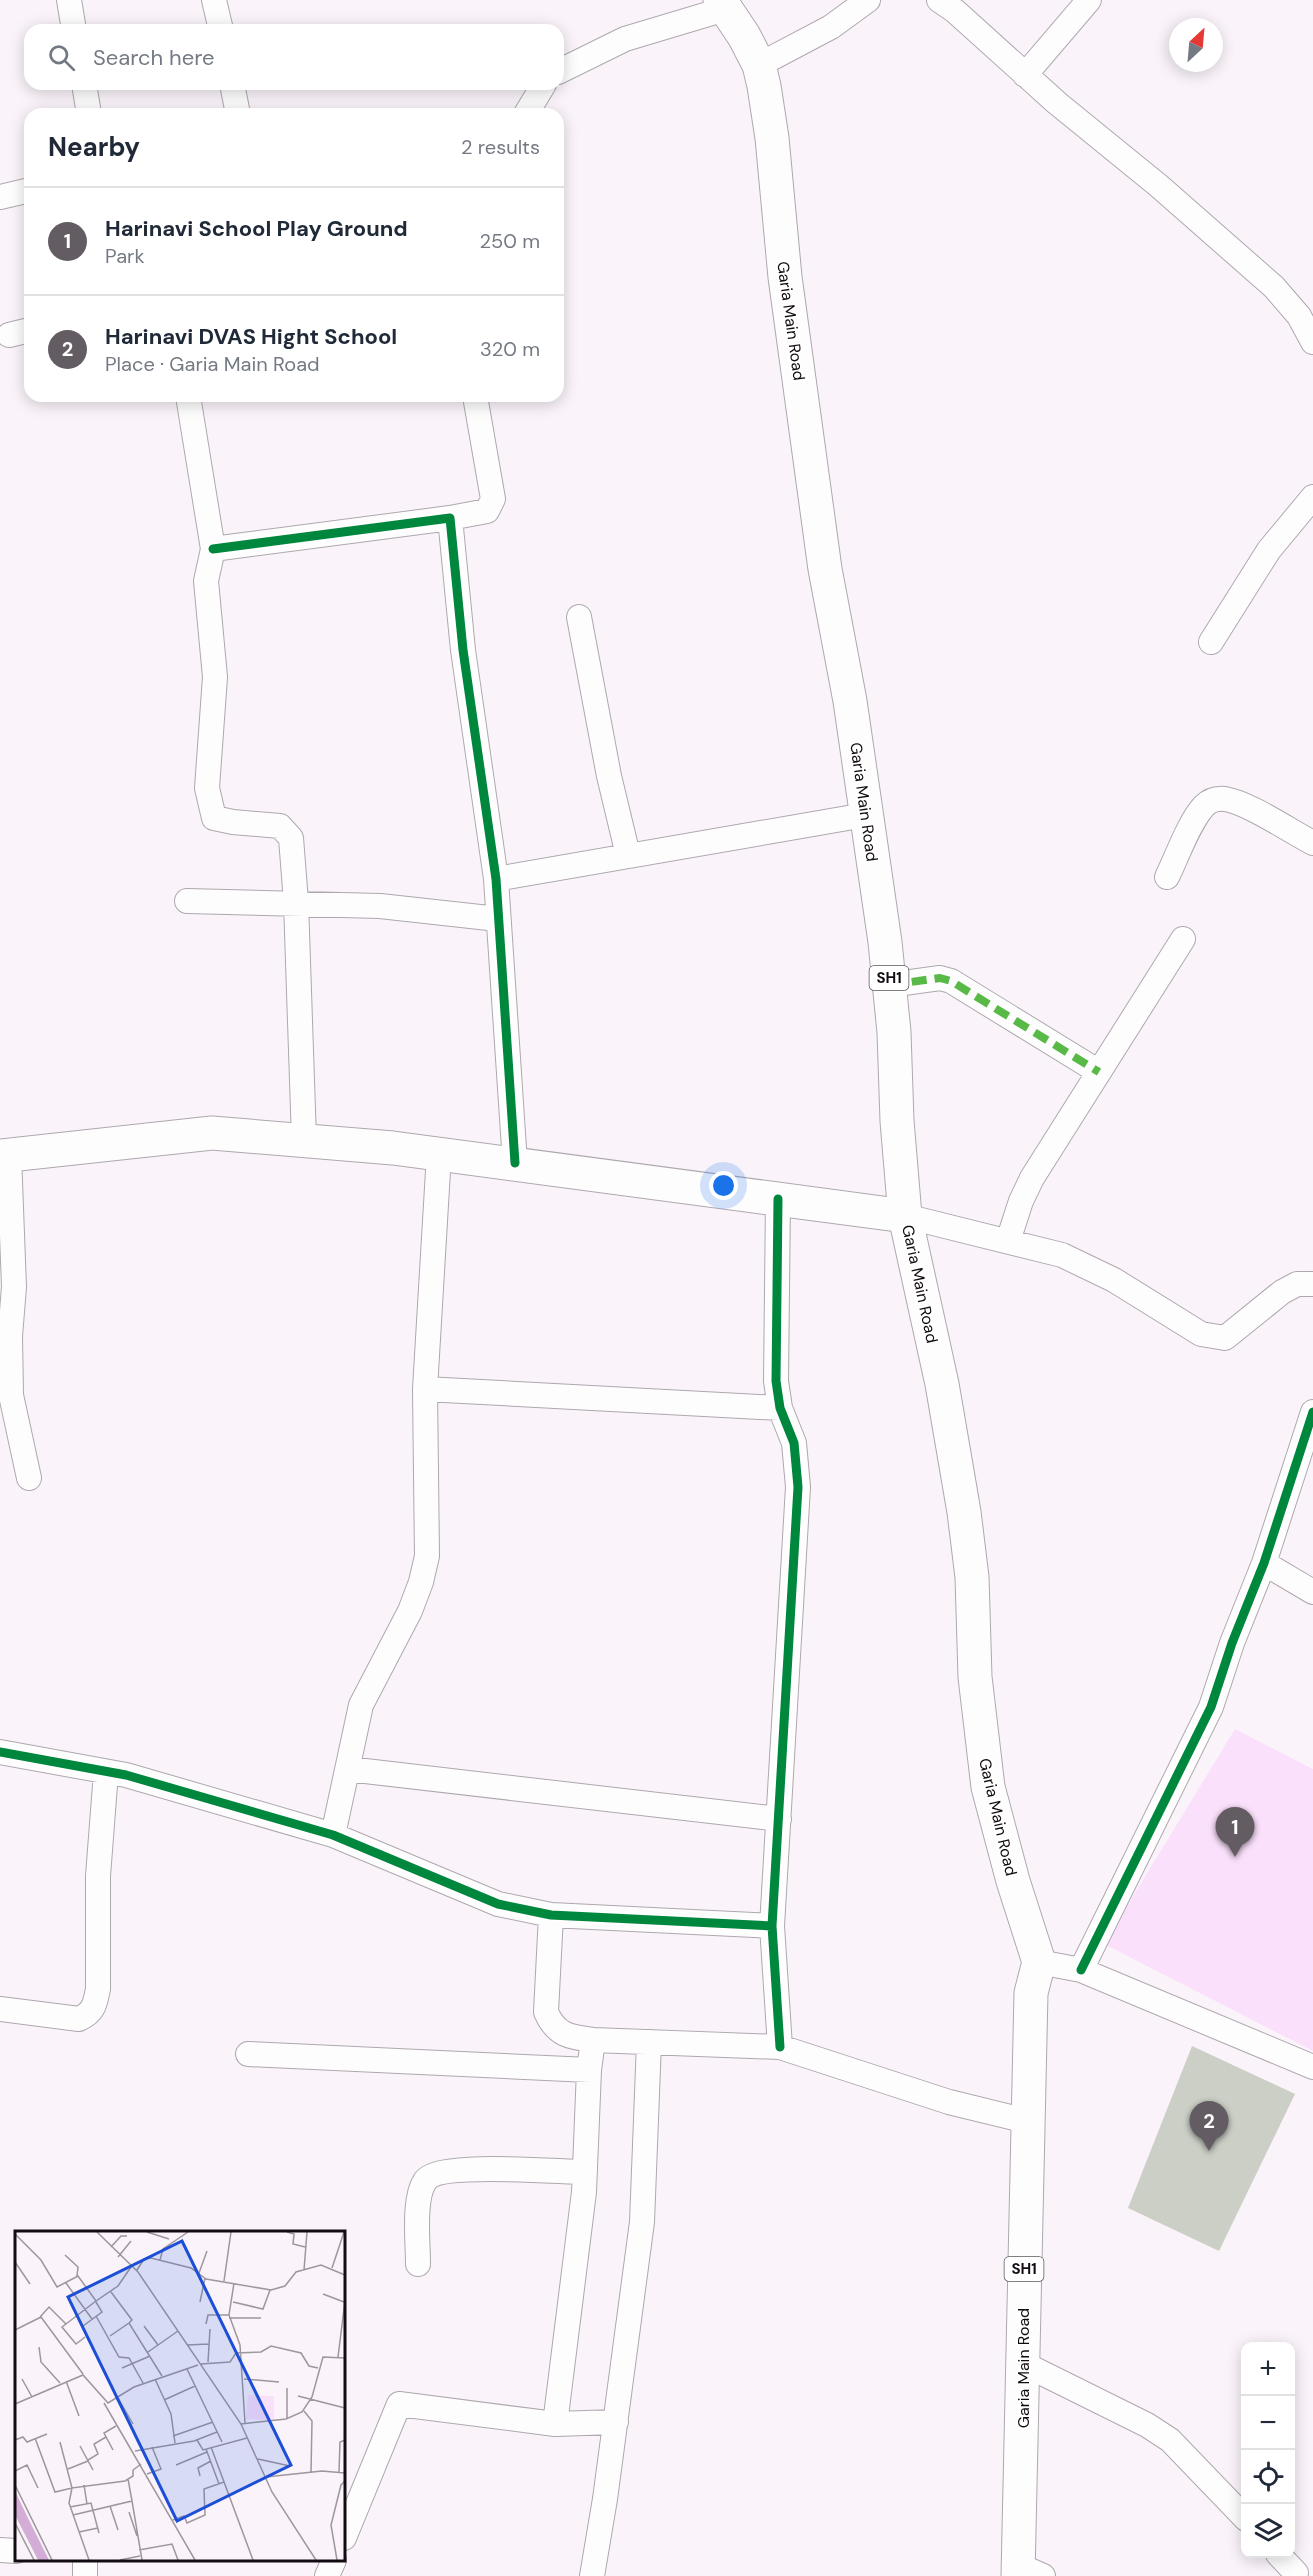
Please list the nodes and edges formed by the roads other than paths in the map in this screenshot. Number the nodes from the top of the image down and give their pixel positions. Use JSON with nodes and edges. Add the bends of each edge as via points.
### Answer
{"nodes":[{"id":1,"x":69,"y":0,"type":"edge"},
{"id":2,"x":214,"y":0,"type":"edge"},
{"id":3,"x":868,"y":0,"type":"edge"},
{"id":4,"x":939,"y":0,"type":"edge"},
{"id":5,"x":1089,"y":0,"type":"edge"},
{"id":6,"x":723,"y":4,"type":"edge"},
{"id":7,"x":73,"y":24,"type":"edge"},
{"id":8,"x":220,"y":24,"type":"edge"},
{"id":9,"x":759,"y":65,"type":"junction"},
{"id":10,"x":564,"y":69,"type":"edge"},
{"id":11,"x":1025,"y":75,"type":"junction"},
{"id":12,"x":85,"y":90,"type":"edge"},
{"id":13,"x":233,"y":90,"type":"edge"},
{"id":14,"x":540,"y":90,"type":"edge"},
{"id":15,"x":88,"y":108,"type":"edge"},
{"id":16,"x":237,"y":108,"type":"edge"},
{"id":17,"x":530,"y":108,"type":"edge"},
{"id":18,"x":24,"y":191,"type":"edge"},
{"id":19,"x":0,"y":196,"type":"edge"},
{"id":20,"x":1313,"y":342,"type":"edge"},
{"id":21,"x":189,"y":402,"type":"edge"},
{"id":22,"x":476,"y":402,"type":"edge"},
{"id":23,"x":1313,"y":497,"type":"edge"},
{"id":24,"x":450,"y":518,"type":"junction"},
{"id":25,"x":213,"y":549,"type":"junction"},
{"id":26,"x":579,"y":616,"type":"dead end"},
{"id":27,"x":1211,"y":642,"type":"dead end"},
{"id":28,"x":865,"y":815,"type":"junction"},
{"id":29,"x":1313,"y":843,"type":"edge"},
{"id":30,"x":628,"y":855,"type":"junction"},
{"id":31,"x":1167,"y":877,"type":"dead end"},
{"id":32,"x":496,"y":879,"type":"junction"},
{"id":33,"x":187,"y":901,"type":"dead end"},
{"id":34,"x":296,"y":902,"type":"junction"},
{"id":35,"x":498,"y":919,"type":"junction"},
{"id":36,"x":1184,"y":939,"type":"dead end"},
{"id":37,"x":890,"y":985,"type":"junction"},
{"id":38,"x":1099,"y":1072,"type":"junction"},
{"id":39,"x":304,"y":1140,"type":"junction"},
{"id":40,"x":439,"y":1154,"type":"junction"},
{"id":41,"x":4,"y":1155,"type":"edge"},
{"id":42,"x":515,"y":1163,"type":"junction"},
{"id":43,"x":778,"y":1199,"type":"junction"},
{"id":44,"x":905,"y":1216,"type":"junction"},
{"id":45,"x":1008,"y":1242,"type":"junction"},
{"id":46,"x":1313,"y":1284,"type":"edge"},
{"id":47,"x":425,"y":1389,"type":"junction"},
{"id":48,"x":780,"y":1408,"type":"junction"},
{"id":49,"x":1313,"y":1412,"type":"edge"},
{"id":50,"x":29,"y":1478,"type":"dead end"},
{"id":51,"x":1264,"y":1563,"type":"junction"},
{"id":52,"x":1313,"y":1592,"type":"edge"},
{"id":53,"x":0,"y":1752,"type":"edge"},
{"id":54,"x":348,"y":1769,"type":"junction"},
{"id":55,"x":106,"y":1772,"type":"junction"},
{"id":56,"x":779,"y":1819,"type":"junction"},
{"id":57,"x":333,"y":1835,"type":"junction"},
{"id":58,"x":550,"y":1915,"type":"junction"},
{"id":59,"x":772,"y":1926,"type":"junction"},
{"id":60,"x":1039,"y":1962,"type":"junction"},
{"id":61,"x":1081,"y":1970,"type":"junction"},
{"id":62,"x":0,"y":2009,"type":"edge"},
{"id":63,"x":593,"y":2040,"type":"junction"},
{"id":64,"x":650,"y":2042,"type":"junction"},
{"id":65,"x":780,"y":2047,"type":"junction"},
{"id":66,"x":248,"y":2054,"type":"dead end"},
{"id":67,"x":1313,"y":2067,"type":"edge"},
{"id":68,"x":589,"y":2070,"type":"junction"},
{"id":69,"x":1027,"y":2121,"type":"junction"},
{"id":70,"x":585,"y":2172,"type":"junction"},
{"id":71,"x":418,"y":2264,"type":"dead end"},
{"id":72,"x":1022,"y":2363,"type":"junction"},
{"id":73,"x":616,"y":2422,"type":"junction"},
{"id":74,"x":555,"y":2424,"type":"junction"},
{"id":75,"x":1241,"y":2515,"type":"edge"},
{"id":76,"x":345,"y":2536,"type":"edge"},
{"id":77,"x":0,"y":2550,"type":"edge"},
{"id":78,"x":15,"y":2551,"type":"edge"},
{"id":79,"x":1282,"y":2558,"type":"edge"},
{"id":80,"x":333,"y":2561,"type":"edge"},
{"id":81,"x":1027,"y":2572,"type":"edge"},
{"id":82,"x":1296,"y":2573,"type":"dead end"},
{"id":83,"x":327,"y":2576,"type":"edge"},
{"id":84,"x":592,"y":2576,"type":"edge"}],
"edges":[{"from":1,"to":7,"type":"street"},
{"from":2,"to":8,"type":"street"},
{"from":3,"to":9,"type":"street","via":[[806,42]]},
{"from":4,"to":11,"type":"street"},
{"from":5,"to":11,"type":"street"},
{"from":6,"to":9,"type":"main road","name":"Garia Main Road","number":"SH1"},
{"from":6,"to":10,"type":"street","via":[[624,39]]},
{"from":9,"to":28,"type":"main road","name":"Garia Main Road","number":"SH1","via":[[772,138],[784,277],[825,569],[850,701]]},
{"from":11,"to":20,"type":"street","via":[[1274,287],[1299,316]]},
{"from":12,"to":15,"type":"street"},
{"from":13,"to":16,"type":"street"},
{"from":14,"to":17,"type":"street"},
{"from":18,"to":19,"type":"street"},
{"from":21,"to":25,"type":"street"},
{"from":22,"to":24,"type":"street","via":[[493,499],[487,511]]},
{"from":23,"to":27,"type":"street","via":[[1269,550]]},
{"from":24,"to":25,"type":"street"},
{"from":24,"to":32,"type":"street","via":[[463,650]]},
{"from":25,"to":34,"type":"street","via":[[206,581],[215,677],[207,788],[214,818],[280,825],[291,838]]},
{"from":26,"to":30,"type":"street"},
{"from":28,"to":30,"type":"street"},
{"from":28,"to":37,"type":"main road","name":"Garia Main Road","number":"SH1"},
{"from":29,"to":31,"type":"street","via":[[1243,805],[1213,799],[1195,820]]},
{"from":30,"to":32,"type":"street"},
{"from":32,"to":35,"type":"street"},
{"from":33,"to":34,"type":"street"},
{"from":34,"to":35,"type":"street","via":[[380,906]]},
{"from":34,"to":39,"type":"street"},
{"from":35,"to":42,"type":"street"},
{"from":36,"to":38,"type":"street"},
{"from":37,"to":38,"type":"street","via":[[940,978],[951,981]]},
{"from":37,"to":44,"type":"main road","name":"Garia Main Road","number":"SH1"},
{"from":38,"to":45,"type":"street","via":[[1032,1178]]},
{"from":39,"to":40,"type":"main road"},
{"from":39,"to":41,"type":"main road","via":[[212,1133]]},
{"from":40,"to":42,"type":"main road"},
{"from":40,"to":47,"type":"street"},
{"from":41,"to":50,"type":"street","via":[[14,1287],[11,1395]]},
{"from":42,"to":43,"type":"main road"},
{"from":43,"to":44,"type":"main road"},
{"from":43,"to":48,"type":"street","via":[[776,1381]]},
{"from":44,"to":45,"type":"street"},
{"from":44,"to":60,"type":"main road","name":"Garia Main Road","number":"SH1","via":[[942,1384],[964,1512],[972,1577],[975,1677],[988,1787]]},
{"from":45,"to":46,"type":"street","via":[[1062,1255],[1091,1268],[1213,1338],[1225,1338],[1282,1292],[1297,1284]]},
{"from":47,"to":48,"type":"street"},
{"from":47,"to":54,"type":"street","via":[[427,1556],[422,1582],[361,1705]]},
{"from":48,"to":56,"type":"street","via":[[794,1443],[798,1487]]},
{"from":49,"to":51,"type":"street"},
{"from":51,"to":52,"type":"street"},
{"from":51,"to":61,"type":"street","via":[[1211,1707]]},
{"from":53,"to":55,"type":"street"},
{"from":54,"to":56,"type":"street"},
{"from":54,"to":57,"type":"street"},
{"from":55,"to":57,"type":"street"},
{"from":55,"to":62,"type":"street","via":[[98,1876],[95,2006],[79,2019]]},
{"from":56,"to":59,"type":"street"},
{"from":57,"to":58,"type":"street","via":[[498,1904]]},
{"from":58,"to":59,"type":"street"},
{"from":58,"to":63,"type":"street","via":[[546,2012],[560,2032]]},
{"from":59,"to":65,"type":"street"},
{"from":60,"to":61,"type":"street"},
{"from":60,"to":69,"type":"main road","name":"Garia Main Road","number":"SH1","via":[[1031,1993]]},
{"from":61,"to":67,"type":"street"},
{"from":63,"to":64,"type":"street"},
{"from":63,"to":68,"type":"street"},
{"from":64,"to":65,"type":"street"},
{"from":64,"to":73,"type":"street","via":[[642,2222]]},
{"from":65,"to":69,"type":"street","via":[[949,2102]]},
{"from":66,"to":68,"type":"street"},
{"from":68,"to":70,"type":"street"},
{"from":69,"to":72,"type":"main road","name":"Garia Main Road","number":"SH1"},
{"from":70,"to":71,"type":"street","via":[[437,2172],[426,2180],[421,2192]]},
{"from":70,"to":74,"type":"street"},
{"from":72,"to":75,"type":"street","via":[[1148,2425],[1170,2440]]},
{"from":72,"to":81,"type":"main road","name":"Garia Main Road","number":"SH1"},
{"from":73,"to":74,"type":"street"},
{"from":73,"to":84,"type":"street"},
{"from":74,"to":76,"type":"street","via":[[399,2404]]},
{"from":77,"to":78,"type":"street"},
{"from":79,"to":82,"type":"street"},
{"from":80,"to":83,"type":"street"}]}
